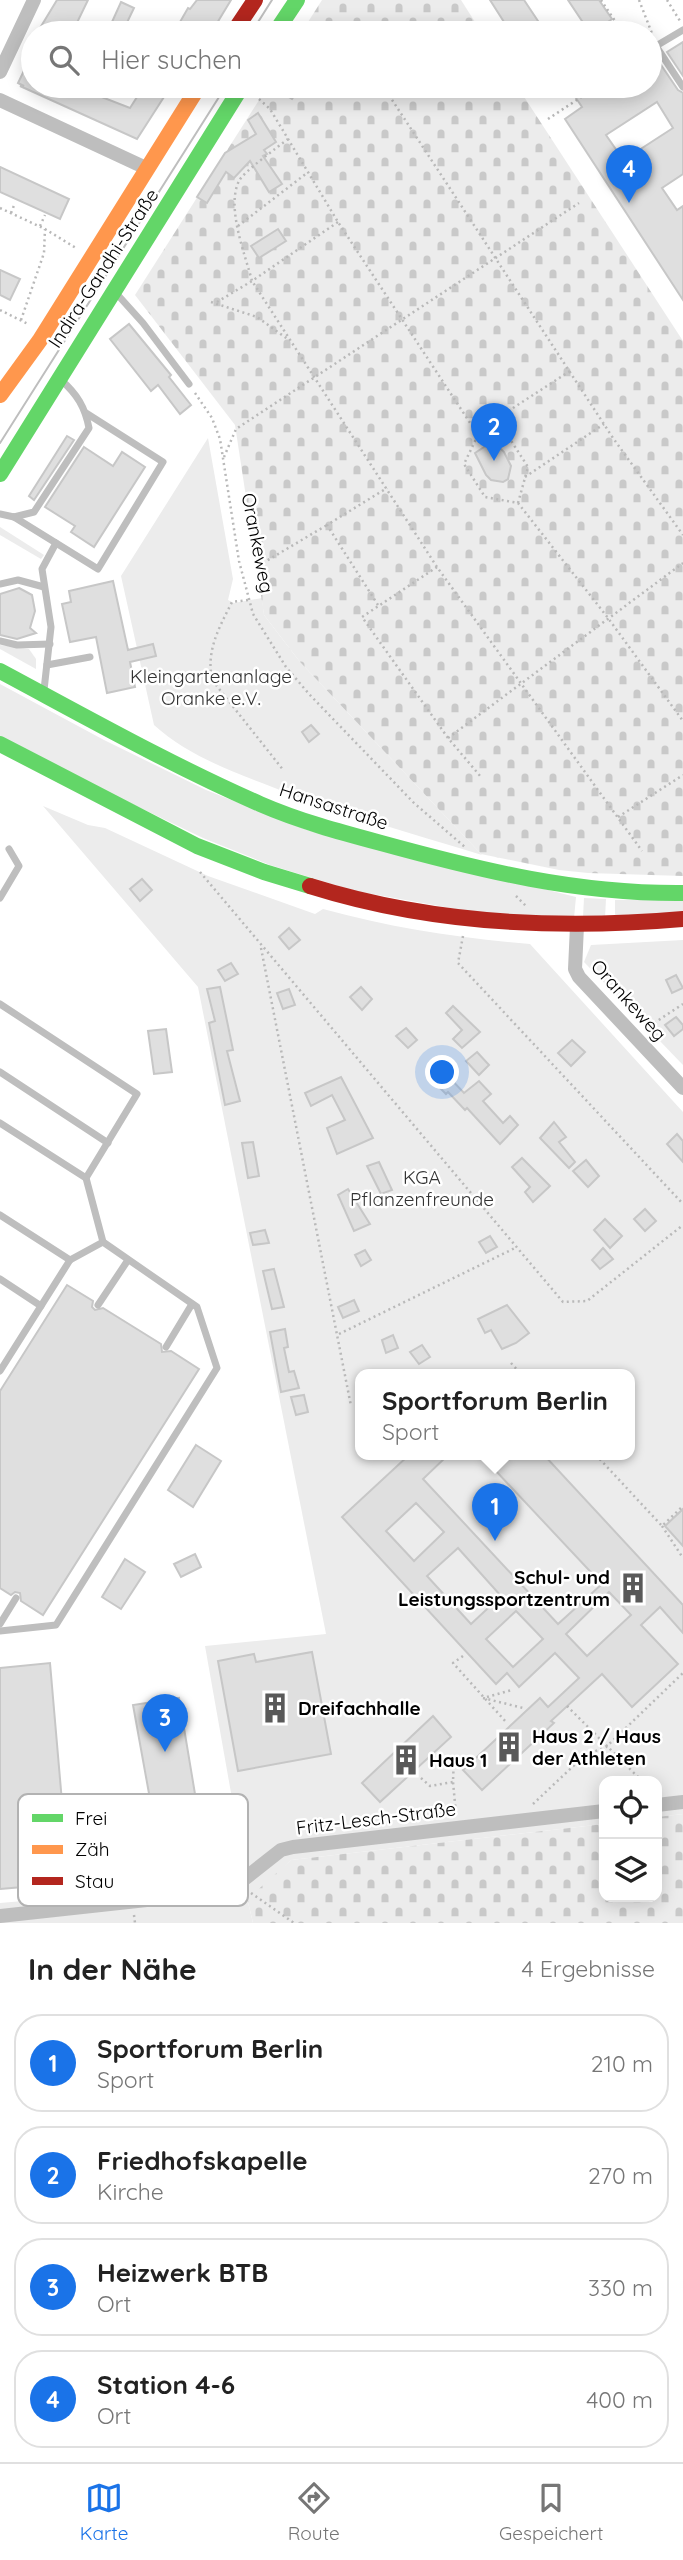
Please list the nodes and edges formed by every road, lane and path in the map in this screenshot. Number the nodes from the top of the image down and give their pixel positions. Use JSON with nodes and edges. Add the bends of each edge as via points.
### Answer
{"nodes":[{"id":1,"x":34,"y":0,"type":"edge"},
{"id":2,"x":255,"y":0,"type":"edge"},
{"id":3,"x":296,"y":0,"type":"edge"},
{"id":4,"x":601,"y":0,"type":"edge"},
{"id":5,"x":639,"y":0,"type":"edge"},
{"id":6,"x":667,"y":0,"type":"edge"},
{"id":7,"x":24,"y":21,"type":"edge"},
{"id":8,"x":241,"y":21,"type":"edge"},
{"id":9,"x":283,"y":21,"type":"edge"},
{"id":10,"x":615,"y":21,"type":"edge"},
{"id":11,"x":647,"y":21,"type":"edge"},
{"id":12,"x":683,"y":27,"type":"edge"},
{"id":13,"x":21,"y":28,"type":"edge"},
{"id":14,"x":662,"y":42,"type":"edge"},
{"id":15,"x":662,"y":55,"type":"edge"},
{"id":16,"x":0,"y":72,"type":"edge"},
{"id":17,"x":683,"y":87,"type":"edge"},
{"id":18,"x":191,"y":98,"type":"edge"},
{"id":19,"x":235,"y":98,"type":"edge"},
{"id":20,"x":391,"y":98,"type":"edge"},
{"id":21,"x":580,"y":98,"type":"edge"},
{"id":22,"x":259,"y":99,"type":"dead end"},
{"id":23,"x":0,"y":100,"type":"edge"},
{"id":24,"x":548,"y":119,"type":"dead end"},
{"id":25,"x":288,"y":139,"type":"junction"},
{"id":26,"x":146,"y":168,"type":"junction"},
{"id":27,"x":307,"y":173,"type":"junction"},
{"id":28,"x":15,"y":203,"type":"dead end"},
{"id":29,"x":579,"y":203,"type":"dead end"},
{"id":30,"x":0,"y":208,"type":"edge"},
{"id":31,"x":11,"y":213,"type":"junction"},
{"id":32,"x":45,"y":215,"type":"dead end"},
{"id":33,"x":338,"y":222,"type":"junction"},
{"id":34,"x":40,"y":226,"type":"junction"},
{"id":35,"x":237,"y":227,"type":"junction"},
{"id":36,"x":45,"y":229,"type":"junction"},
{"id":37,"x":76,"y":247,"type":"dead end"},
{"id":38,"x":496,"y":258,"type":"junction"},
{"id":39,"x":252,"y":281,"type":"junction"},
{"id":40,"x":113,"y":290,"type":"junction"},
{"id":41,"x":211,"y":302,"type":"dead end"},
{"id":42,"x":217,"y":302,"type":"junction"},
{"id":43,"x":0,"y":310,"type":"edge"},
{"id":44,"x":21,"y":320,"type":"junction"},
{"id":45,"x":402,"y":320,"type":"junction"},
{"id":46,"x":28,"y":324,"type":"dead end"},
{"id":47,"x":291,"y":341,"type":"junction"},
{"id":48,"x":570,"y":371,"type":"junction"},
{"id":49,"x":314,"y":376,"type":"junction"},
{"id":50,"x":58,"y":377,"type":"junction"},
{"id":51,"x":189,"y":384,"type":"joint"},
{"id":52,"x":0,"y":395,"type":"edge"},
{"id":53,"x":86,"y":413,"type":"junction"},
{"id":54,"x":604,"y":424,"type":"junction"},
{"id":55,"x":477,"y":433,"type":"junction"},
{"id":56,"x":223,"y":458,"type":"junction"},
{"id":57,"x":0,"y":474,"type":"edge"},
{"id":58,"x":525,"y":477,"type":"junction"},
{"id":59,"x":387,"y":488,"type":"junction"},
{"id":60,"x":518,"y":503,"type":"junction"},
{"id":61,"x":0,"y":514,"type":"edge"},
{"id":62,"x":14,"y":517,"type":"junction"},
{"id":63,"x":327,"y":525,"type":"junction"},
{"id":64,"x":683,"y":535,"type":"edge"},
{"id":65,"x":56,"y":544,"type":"junction"},
{"id":66,"x":263,"y":563,"type":"dead end"},
{"id":67,"x":683,"y":563,"type":"edge"},
{"id":68,"x":437,"y":567,"type":"junction"},
{"id":69,"x":0,"y":584,"type":"edge"},
{"id":70,"x":44,"y":587,"type":"junction"},
{"id":71,"x":248,"y":600,"type":"junction"},
{"id":72,"x":379,"y":606,"type":"junction"},
{"id":73,"x":608,"y":618,"type":"junction"},
{"id":74,"x":0,"y":641,"type":"edge"},
{"id":75,"x":50,"y":644,"type":"junction"},
{"id":76,"x":89,"y":657,"type":"dead end"},
{"id":77,"x":47,"y":665,"type":"junction"},
{"id":78,"x":0,"y":671,"type":"edge"},
{"id":79,"x":521,"y":683,"type":"junction"},
{"id":80,"x":43,"y":695,"type":"junction"},
{"id":81,"x":683,"y":721,"type":"edge"},
{"id":82,"x":448,"y":738,"type":"junction"},
{"id":83,"x":0,"y":744,"type":"edge"},
{"id":84,"x":284,"y":771,"type":"dead end"},
{"id":85,"x":683,"y":775,"type":"edge"},
{"id":86,"x":481,"y":777,"type":"dead end"},
{"id":87,"x":618,"y":817,"type":"junction"},
{"id":88,"x":459,"y":841,"type":"dead end"},
{"id":89,"x":9,"y":849,"type":"dead end"},
{"id":90,"x":642,"y":850,"type":"dead end"},
{"id":91,"x":200,"y":872,"type":"dead end"},
{"id":92,"x":507,"y":876,"type":"junction"},
{"id":93,"x":683,"y":893,"type":"edge"},
{"id":94,"x":0,"y":898,"type":"edge"},
{"id":95,"x":683,"y":919,"type":"edge"},
{"id":96,"x":547,"y":926,"type":"junction"},
{"id":97,"x":577,"y":926,"type":"junction"},
{"id":98,"x":463,"y":939,"type":"dead end"},
{"id":99,"x":260,"y":945,"type":"junction"},
{"id":100,"x":0,"y":1004,"type":"edge"},
{"id":101,"x":683,"y":1004,"type":"edge"},
{"id":102,"x":645,"y":1030,"type":"dead end"},
{"id":103,"x":0,"y":1072,"type":"edge"},
{"id":104,"x":683,"y":1087,"type":"edge"},
{"id":105,"x":0,"y":1123,"type":"edge"},
{"id":106,"x":108,"y":1143,"type":"junction"},
{"id":107,"x":86,"y":1178,"type":"junction"},
{"id":108,"x":683,"y":1203,"type":"edge"},
{"id":109,"x":0,"y":1215,"type":"edge"},
{"id":110,"x":683,"y":1225,"type":"edge"},
{"id":111,"x":103,"y":1242,"type":"junction"},
{"id":112,"x":515,"y":1248,"type":"junction"},
{"id":113,"x":69,"y":1260,"type":"junction"},
{"id":114,"x":128,"y":1260,"type":"junction"},
{"id":115,"x":0,"y":1279,"type":"edge"},
{"id":116,"x":192,"y":1304,"type":"junction"},
{"id":117,"x":98,"y":1305,"type":"dead end"},
{"id":118,"x":41,"y":1306,"type":"junction"},
{"id":119,"x":337,"y":1334,"type":"junction"},
{"id":120,"x":166,"y":1348,"type":"dead end"},
{"id":121,"x":0,"y":1352,"type":"edge"},
{"id":122,"x":8,"y":1358,"type":"junction"},
{"id":123,"x":511,"y":1363,"type":"dead end"},
{"id":124,"x":516,"y":1369,"type":"edge"},
{"id":125,"x":0,"y":1371,"type":"edge"},
{"id":126,"x":351,"y":1406,"type":"dead end"},
{"id":127,"x":601,"y":1460,"type":"edge"},
{"id":128,"x":683,"y":1506,"type":"edge"},
{"id":129,"x":662,"y":1526,"type":"junction"},
{"id":130,"x":683,"y":1558,"type":"edge"},
{"id":131,"x":16,"y":1598,"type":"dead end"},
{"id":132,"x":0,"y":1624,"type":"edge"},
{"id":133,"x":0,"y":1630,"type":"edge"},
{"id":134,"x":463,"y":1656,"type":"dead end"},
{"id":135,"x":683,"y":1673,"type":"edge"},
{"id":136,"x":512,"y":1690,"type":"dead end"},
{"id":137,"x":484,"y":1698,"type":"junction"},
{"id":138,"x":567,"y":1706,"type":"dead end"},
{"id":139,"x":523,"y":1708,"type":"dead end"},
{"id":140,"x":506,"y":1722,"type":"dead end"},
{"id":141,"x":606,"y":1747,"type":"junction"},
{"id":142,"x":454,"y":1755,"type":"dead end"},
{"id":143,"x":637,"y":1776,"type":"edge"},
{"id":144,"x":421,"y":1778,"type":"dead end"},
{"id":145,"x":453,"y":1782,"type":"junction"},
{"id":146,"x":683,"y":1802,"type":"edge"},
{"id":147,"x":662,"y":1804,"type":"edge"},
{"id":148,"x":599,"y":1812,"type":"edge"},
{"id":149,"x":531,"y":1820,"type":"junction"},
{"id":150,"x":457,"y":1828,"type":"junction"},
{"id":151,"x":248,"y":1874,"type":"edge"},
{"id":152,"x":248,"y":1884,"type":"edge"},
{"id":153,"x":92,"y":1906,"type":"edge"},
{"id":154,"x":0,"y":1916,"type":"edge"},
{"id":155,"x":294,"y":1923,"type":"edge"}],
"edges":[{"from":1,"to":7,"type":"street"},
{"from":2,"to":8,"type":"main road"},
{"from":3,"to":9,"type":"main road"},
{"from":4,"to":10,"type":"path"},
{"from":5,"to":11,"type":"path"},
{"from":6,"to":12,"type":"path"},
{"from":12,"to":14,"type":"lane"},
{"from":13,"to":16,"type":"street"},
{"from":15,"to":17,"type":"lane"},
{"from":18,"to":26,"type":"main road","name":"Indira-Gandhi-Straße"},
{"from":19,"to":40,"type":"main road","name":"Indira-Gandhi-Straße"},
{"from":20,"to":38,"type":"path"},
{"from":21,"to":24,"type":"path"},
{"from":22,"to":25,"type":"path"},
{"from":23,"to":26,"type":"street"},
{"from":25,"to":27,"type":"path"},
{"from":25,"to":35,"type":"path","via":[[239,179],[234,202]]},
{"from":26,"to":52,"type":"main road","name":"Indira-Gandhi-Straße","via":[[40,340]]},
{"from":27,"to":33,"type":"path"},
{"from":27,"to":35,"type":"path"},
{"from":28,"to":31,"type":"path"},
{"from":29,"to":38,"type":"path"},
{"from":30,"to":31,"type":"path"},
{"from":31,"to":34,"type":"path"},
{"from":32,"to":34,"type":"path"},
{"from":33,"to":39,"type":"path"},
{"from":33,"to":45,"type":"path"},
{"from":34,"to":36,"type":"path"},
{"from":35,"to":39,"type":"path"},
{"from":36,"to":37,"type":"path"},
{"from":36,"to":44,"type":"path","via":[[44,253]]},
{"from":38,"to":45,"type":"path"},
{"from":38,"to":48,"type":"path"},
{"from":39,"to":42,"type":"path"},
{"from":39,"to":47,"type":"path"},
{"from":40,"to":50,"type":"main road","name":"Indira-Gandhi-Straße"},
{"from":40,"to":51,"type":"lane"},
{"from":41,"to":42,"type":"path"},
{"from":42,"to":47,"type":"path","via":[[257,317]]},
{"from":43,"to":44,"type":"path"},
{"from":44,"to":46,"type":"path"},
{"from":45,"to":49,"type":"path"},
{"from":45,"to":55,"type":"path"},
{"from":47,"to":49,"type":"path"},
{"from":48,"to":54,"type":"path"},
{"from":48,"to":55,"type":"path"},
{"from":49,"to":56,"type":"path","via":[[236,429]]},
{"from":49,"to":59,"type":"path"},
{"from":50,"to":53,"type":"lane","via":[[75,392]]},
{"from":50,"to":57,"type":"main road","name":"Indira-Gandhi-Straße"},
{"from":51,"to":56,"type":"path","name":"Orankeweg","via":[[212,418]]},
{"from":53,"to":62,"type":"lane","via":[[89,428],[34,512]]},
{"from":53,"to":65,"type":"lane","via":[[163,462],[98,569]]},
{"from":54,"to":58,"type":"path"},
{"from":54,"to":64,"type":"path"},
{"from":55,"to":58,"type":"path","via":[[508,436],[528,467]]},
{"from":55,"to":60,"type":"path","via":[[464,464],[485,497]]},
{"from":56,"to":71,"type":"path","name":"Orankeweg"},
{"from":58,"to":60,"type":"path"},
{"from":59,"to":63,"type":"path"},
{"from":59,"to":68,"type":"path"},
{"from":60,"to":73,"type":"path"},
{"from":61,"to":62,"type":"lane"},
{"from":62,"to":65,"type":"lane"},
{"from":63,"to":66,"type":"path"},
{"from":63,"to":72,"type":"path"},
{"from":65,"to":70,"type":"lane","via":[[42,569]]},
{"from":67,"to":73,"type":"path"},
{"from":68,"to":72,"type":"path"},
{"from":68,"to":79,"type":"path"},
{"from":69,"to":70,"type":"lane","via":[[18,580]]},
{"from":70,"to":75,"type":"lane","via":[[50,609]]},
{"from":71,"to":84,"type":"path","via":[[232,602],[217,632],[210,671],[212,680]]},
{"from":71,"to":88,"type":"path","name":"Orankeweg","via":[[286,667],[318,704],[414,803]]},
{"from":72,"to":82,"type":"path","via":[[362,617]]},
{"from":73,"to":79,"type":"path"},
{"from":73,"to":81,"type":"path"},
{"from":74,"to":75,"type":"lane"},
{"from":75,"to":77,"type":"lane"},
{"from":76,"to":77,"type":"lane"},
{"from":77,"to":80,"type":"lane"},
{"from":78,"to":80,"type":"main road","name":"Hansastraße"},
{"from":79,"to":82,"type":"path"},
{"from":79,"to":87,"type":"path"},
{"from":80,"to":92,"type":"main road","name":"Hansastraße","via":[[261,805],[318,826]]},
{"from":82,"to":86,"type":"path"},
{"from":83,"to":96,"type":"main road","via":[[205,849],[274,876],[431,915]]},
{"from":85,"to":87,"type":"path"},
{"from":87,"to":90,"type":"path"},
{"from":89,"to":94,"type":"lane","via":[[19,866]]},
{"from":91,"to":99,"type":"path"},
{"from":92,"to":93,"type":"main road","name":"Hansastraße","via":[[611,893]]},
{"from":92,"to":96,"type":"path","via":[[506,886]]},
{"from":95,"to":97,"type":"main road"},
{"from":96,"to":97,"type":"main road"},
{"from":97,"to":104,"type":"street","name":"Orankeweg","via":[[575,969],[579,977]]},
{"from":98,"to":108,"type":"path","via":[[458,962]]},
{"from":99,"to":112,"type":"path"},
{"from":99,"to":119,"type":"path"},
{"from":100,"to":106,"type":"lane","via":[[137,1094]]},
{"from":101,"to":102,"type":"path"},
{"from":103,"to":106,"type":"lane"},
{"from":105,"to":107,"type":"lane"},
{"from":106,"to":107,"type":"lane"},
{"from":107,"to":111,"type":"lane"},
{"from":109,"to":113,"type":"lane"},
{"from":110,"to":112,"type":"path","via":[[587,1301],[563,1302]]},
{"from":111,"to":113,"type":"lane"},
{"from":111,"to":114,"type":"lane"},
{"from":112,"to":119,"type":"path"},
{"from":113,"to":118,"type":"lane"},
{"from":114,"to":116,"type":"lane"},
{"from":114,"to":117,"type":"lane"},
{"from":115,"to":118,"type":"lane"},
{"from":116,"to":120,"type":"lane"},
{"from":116,"to":133,"type":"lane","via":[[197,1307],[217,1368],[57,1625]]},
{"from":118,"to":122,"type":"lane"},
{"from":119,"to":126,"type":"path"},
{"from":121,"to":122,"type":"lane"},
{"from":122,"to":125,"type":"lane"},
{"from":123,"to":124,"type":"path"},
{"from":127,"to":129,"type":"path"},
{"from":128,"to":129,"type":"path"},
{"from":129,"to":130,"type":"path"},
{"from":131,"to":132,"type":"lane"},
{"from":134,"to":137,"type":"path","via":[[453,1663]]},
{"from":135,"to":141,"type":"path"},
{"from":136,"to":137,"type":"path"},
{"from":137,"to":139,"type":"path"},
{"from":137,"to":140,"type":"path"},
{"from":138,"to":141,"type":"path"},
{"from":141,"to":143,"type":"path"},
{"from":141,"to":149,"type":"path","via":[[585,1755],[530,1807]]},
{"from":142,"to":145,"type":"path"},
{"from":144,"to":145,"type":"path","via":[[430,1786]]},
{"from":145,"to":150,"type":"path"},
{"from":146,"to":147,"type":"street"},
{"from":148,"to":149,"type":"street","name":"Fritz-Lesch-Straße"},
{"from":149,"to":150,"type":"street","name":"Fritz-Lesch-Straße"},
{"from":150,"to":151,"type":"street","name":"Fritz-Lesch-Straße","via":[[293,1846]]},
{"from":152,"to":155,"type":"path","via":[[252,1895]]},
{"from":153,"to":154,"type":"street","name":"Fritz-Lesch-Straße"}]}
